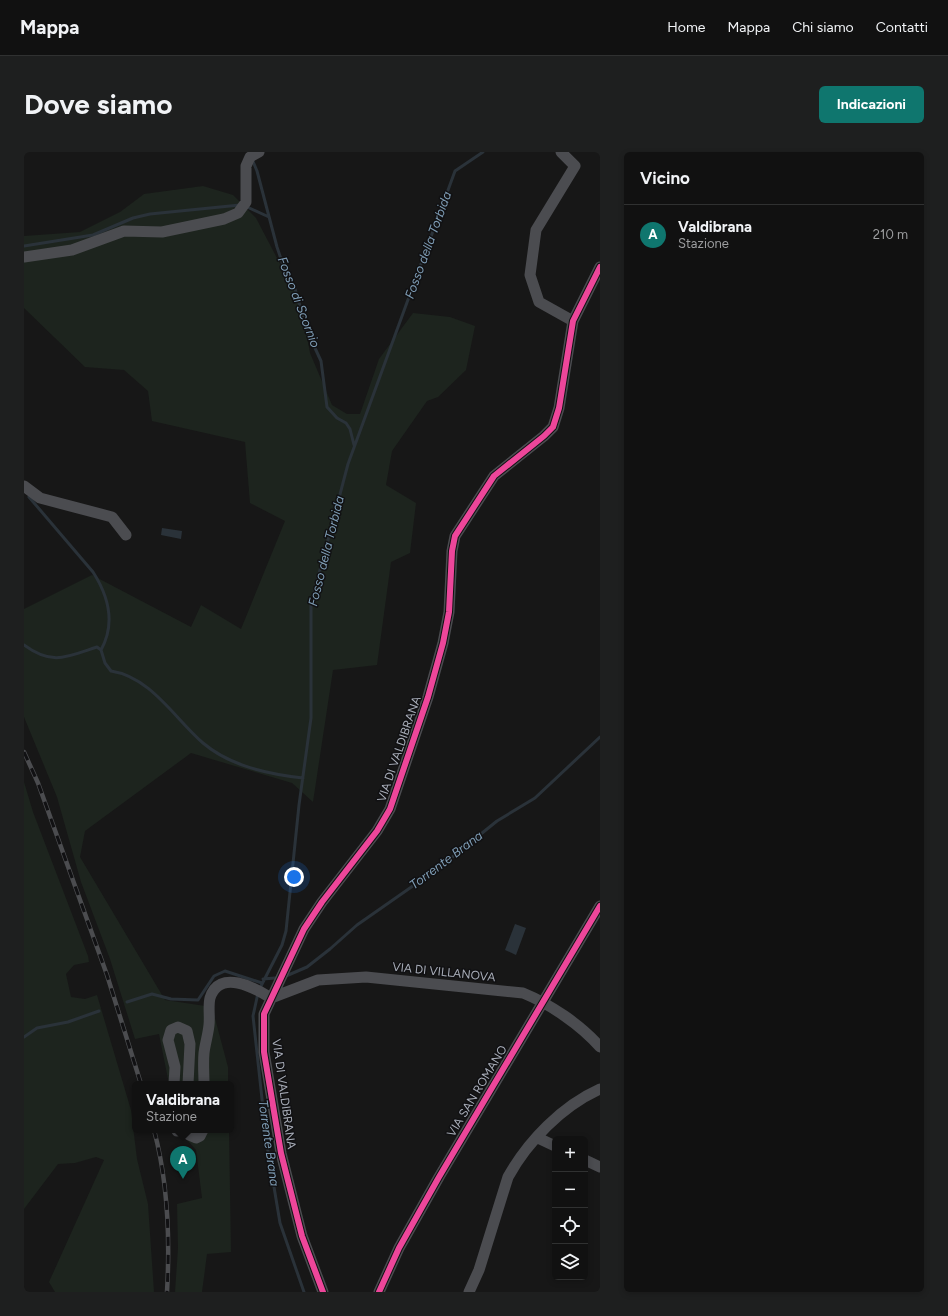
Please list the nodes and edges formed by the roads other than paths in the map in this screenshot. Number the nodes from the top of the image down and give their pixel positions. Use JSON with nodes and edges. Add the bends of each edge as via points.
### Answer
{"nodes":[{"id":1,"x":259,"y":152,"type":"edge"},
{"id":2,"x":561,"y":152,"type":"edge"},
{"id":3,"x":24,"y":257,"type":"edge"},
{"id":4,"x":600,"y":267,"type":"edge"},
{"id":5,"x":573,"y":321,"type":"junction"},
{"id":6,"x":24,"y":486,"type":"edge"},
{"id":7,"x":126,"y":535,"type":"dead end"},
{"id":8,"x":600,"y":906,"type":"edge"},
{"id":9,"x":271,"y":998,"type":"junction"},
{"id":10,"x":543,"y":1001,"type":"junction"},
{"id":11,"x":600,"y":1047,"type":"edge"},
{"id":12,"x":174,"y":1081,"type":"edge"},
{"id":13,"x":188,"y":1081,"type":"edge"},
{"id":14,"x":204,"y":1081,"type":"edge"},
{"id":15,"x":600,"y":1088,"type":"edge"},
{"id":16,"x":185,"y":1133,"type":"edge"},
{"id":17,"x":202,"y":1133,"type":"edge"},
{"id":18,"x":538,"y":1138,"type":"junction"},
{"id":19,"x":552,"y":1145,"type":"edge"},
{"id":20,"x":588,"y":1161,"type":"edge"},
{"id":21,"x":600,"y":1167,"type":"edge"},
{"id":22,"x":323,"y":1292,"type":"edge"},
{"id":23,"x":379,"y":1292,"type":"edge"},
{"id":24,"x":469,"y":1292,"type":"edge"}],
"edges":[{"from":1,"to":3,"type":"street","via":[[250,157],[246,166],[246,202],[238,213],[224,219],[162,232],[124,231],[72,250]]},
{"from":2,"to":5,"type":"street","via":[[575,166],[536,230],[530,275],[539,302]]},
{"from":4,"to":5,"type":"street","name":"VIA DI VALDIBRANA"},
{"from":5,"to":9,"type":"street","name":"VIA DI VALDIBRANA","via":[[559,408],[553,427],[494,476],[455,536],[443,643],[428,697],[390,809],[304,929]]},
{"from":6,"to":7,"type":"street","via":[[40,498],[112,517]]},
{"from":8,"to":10,"type":"street","name":"VIA SAN ROMANO"},
{"from":9,"to":10,"type":"street","name":"VIA DI VILLANOVA","via":[[318,980],[366,977],[523,993]]},
{"from":9,"to":14,"type":"street","via":[[251,986],[227,982],[213,992],[210,998],[204,1054]]},
{"from":9,"to":22,"type":"street","name":"VIA DI VALDIBRANA","via":[[264,1014],[264,1052],[281,1153],[302,1236]]},
{"from":10,"to":11,"type":"street","name":"VIA DI VILLANOVA"},
{"from":10,"to":23,"type":"street","name":"VIA SAN ROMANO","via":[[438,1177],[399,1248]]},
{"from":12,"to":13,"type":"street","via":[[175,1067],[168,1036],[171,1030],[178,1028],[187,1031],[189,1038]]},
{"from":15,"to":18,"type":"street","via":[[567,1108]]},
{"from":16,"to":17,"type":"street","via":[[196,1138]]},
{"from":18,"to":19,"type":"street"},
{"from":18,"to":24,"type":"street","via":[[508,1177],[479,1270]]},
{"from":20,"to":21,"type":"street"}]}
